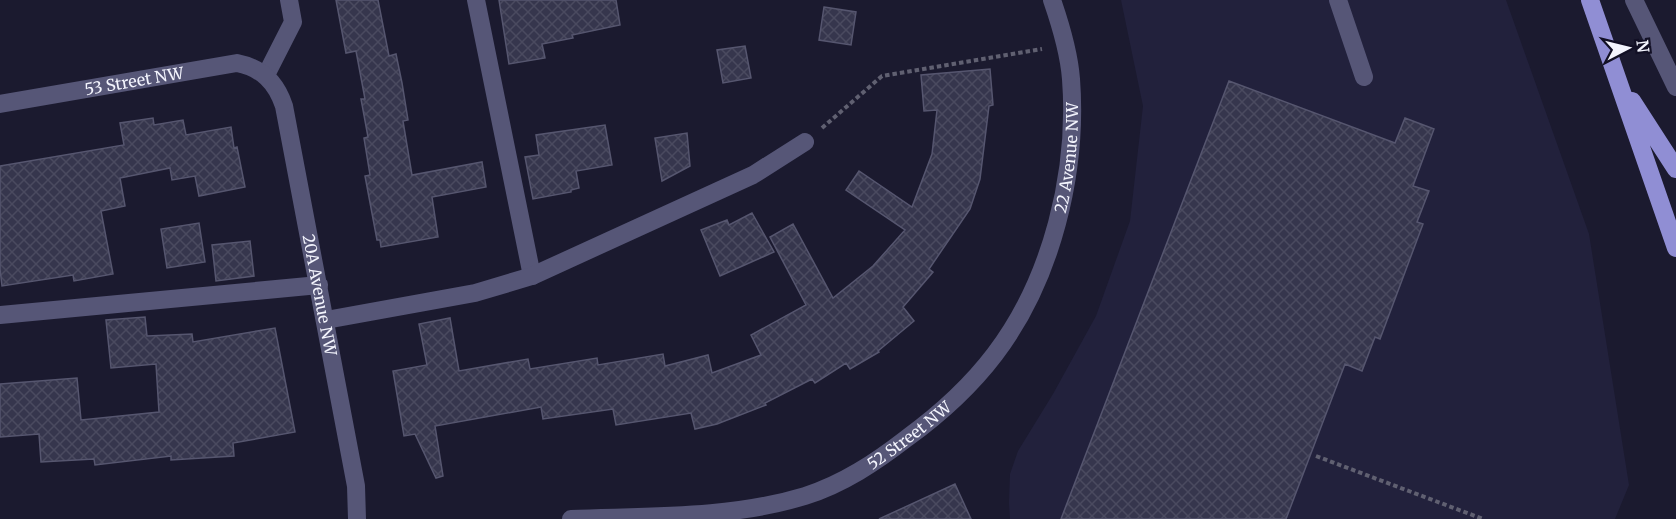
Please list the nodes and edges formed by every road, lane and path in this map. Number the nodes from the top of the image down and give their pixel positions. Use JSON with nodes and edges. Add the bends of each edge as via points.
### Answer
{"nodes":[{"id":1,"x":289,"y":0,"type":"edge"},
{"id":2,"x":476,"y":0,"type":"edge"},
{"id":3,"x":1052,"y":0,"type":"edge"},
{"id":4,"x":1338,"y":0,"type":"edge"},
{"id":5,"x":1590,"y":0,"type":"edge"},
{"id":6,"x":1634,"y":0,"type":"edge"},
{"id":7,"x":1065,"y":45,"type":"junction"},
{"id":8,"x":266,"y":75,"type":"junction"},
{"id":9,"x":1364,"y":77,"type":"dead end"},
{"id":10,"x":1617,"y":79,"type":"junction"},
{"id":11,"x":1676,"y":87,"type":"edge"},
{"id":12,"x":0,"y":104,"type":"edge"},
{"id":13,"x":805,"y":142,"type":"joint"},
{"id":14,"x":1676,"y":169,"type":"edge"},
{"id":15,"x":1676,"y":248,"type":"edge"},
{"id":16,"x":532,"y":276,"type":"junction"},
{"id":17,"x":319,"y":285,"type":"junction"},
{"id":18,"x":1023,"y":309,"type":"joint"},
{"id":19,"x":0,"y":315,"type":"edge"},
{"id":20,"x":326,"y":320,"type":"junction"},
{"id":21,"x":1316,"y":456,"type":"dead end"},
{"id":22,"x":756,"y":514,"type":"edge"},
{"id":23,"x":357,"y":519,"type":"edge"},
{"id":24,"x":571,"y":519,"type":"edge"},
{"id":25,"x":1483,"y":519,"type":"edge"}],
"edges":[{"from":1,"to":8,"type":"street","via":[[293,22]]},
{"from":2,"to":16,"type":"street"},
{"from":3,"to":7,"type":"street","name":"22 Avenue NW"},
{"from":4,"to":9,"type":"street"},
{"from":5,"to":10,"type":"main road"},
{"from":6,"to":11,"type":"street"},
{"from":7,"to":13,"type":"path","via":[[882,76]]},
{"from":7,"to":18,"type":"street","name":"22 Avenue NW","via":[[1072,113],[1065,192],[1039,274]]},
{"from":8,"to":12,"type":"street","name":"53 Street NW","via":[[251,66],[226,64]]},
{"from":8,"to":17,"type":"street","name":"20A Avenue NW","via":[[275,84],[284,106]]},
{"from":10,"to":14,"type":"main road"},
{"from":10,"to":15,"type":"main road"},
{"from":13,"to":16,"type":"street","via":[[753,175]]},
{"from":16,"to":20,"type":"street","via":[[475,293]]},
{"from":17,"to":19,"type":"street"},
{"from":17,"to":20,"type":"street","name":"20A Avenue NW"},
{"from":18,"to":22,"type":"street","name":"52 Street NW","via":[[972,382],[884,456],[832,486]]},
{"from":20,"to":23,"type":"street","name":"20A Avenue NW","via":[[356,486]]},
{"from":21,"to":25,"type":"path"},
{"from":22,"to":24,"type":"street","name":"52 Street NW"}]}
